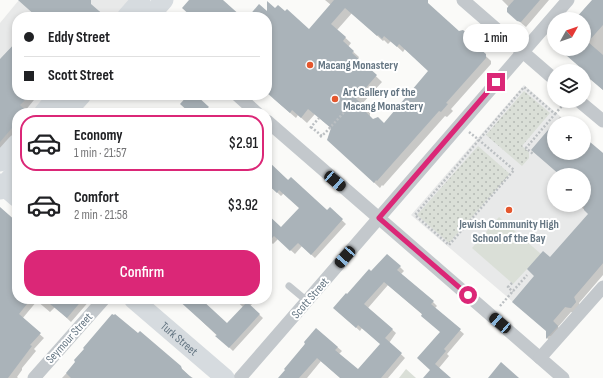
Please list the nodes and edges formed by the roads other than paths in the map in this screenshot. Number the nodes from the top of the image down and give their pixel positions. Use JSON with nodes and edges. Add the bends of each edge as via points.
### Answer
{"nodes":[{"id":1,"x":164,"y":0,"type":"edge"},
{"id":2,"x":463,"y":0,"type":"edge"},
{"id":3,"x":568,"y":0,"type":"edge"},
{"id":4,"x":137,"y":10,"type":"edge"},
{"id":5,"x":523,"y":52,"type":"junction"},
{"id":6,"x":547,"y":73,"type":"edge"},
{"id":7,"x":54,"y":100,"type":"edge"},
{"id":8,"x":78,"y":100,"type":"edge"},
{"id":9,"x":242,"y":100,"type":"edge"},
{"id":10,"x":47,"y":108,"type":"edge"},
{"id":11,"x":70,"y":108,"type":"edge"},
{"id":12,"x":251,"y":108,"type":"edge"},
{"id":13,"x":587,"y":108,"type":"edge"},
{"id":14,"x":603,"y":122,"type":"edge"},
{"id":15,"x":272,"y":125,"type":"edge"},
{"id":16,"x":12,"y":149,"type":"edge"},
{"id":17,"x":0,"y":162,"type":"edge"},
{"id":18,"x":12,"y":178,"type":"edge"},
{"id":19,"x":5,"y":189,"type":"edge"},
{"id":20,"x":379,"y":218,"type":"junction"},
{"id":21,"x":289,"y":286,"type":"dead end"},
{"id":22,"x":603,"y":287,"type":"edge"},
{"id":23,"x":307,"y":301,"type":"junction"},
{"id":24,"x":100,"y":304,"type":"edge"},
{"id":25,"x":140,"y":304,"type":"edge"},
{"id":26,"x":540,"y":358,"type":"junction"},
{"id":27,"x":34,"y":378,"type":"edge"},
{"id":28,"x":225,"y":378,"type":"edge"},
{"id":29,"x":240,"y":378,"type":"edge"},
{"id":30,"x":563,"y":378,"type":"edge"}],
"edges":[{"from":1,"to":4,"type":"main road"},
{"from":2,"to":5,"type":"street"},
{"from":3,"to":5,"type":"street","name":"Scott Street"},
{"from":5,"to":6,"type":"street"},
{"from":5,"to":20,"type":"street","name":"Scott Street"},
{"from":7,"to":10,"type":"main road"},
{"from":8,"to":11,"type":"main road"},
{"from":9,"to":12,"type":"street"},
{"from":13,"to":14,"type":"street"},
{"from":15,"to":20,"type":"street"},
{"from":16,"to":17,"type":"main road"},
{"from":18,"to":19,"type":"main road"},
{"from":20,"to":23,"type":"street","name":"Scott Street"},
{"from":20,"to":26,"type":"street"},
{"from":21,"to":23,"type":"lane"},
{"from":22,"to":26,"type":"street"},
{"from":23,"to":29,"type":"street","name":"Scott Street"},
{"from":24,"to":27,"type":"street","name":"Seymour Street"},
{"from":25,"to":28,"type":"main road","name":"Turk Street"},
{"from":26,"to":30,"type":"street"}]}
